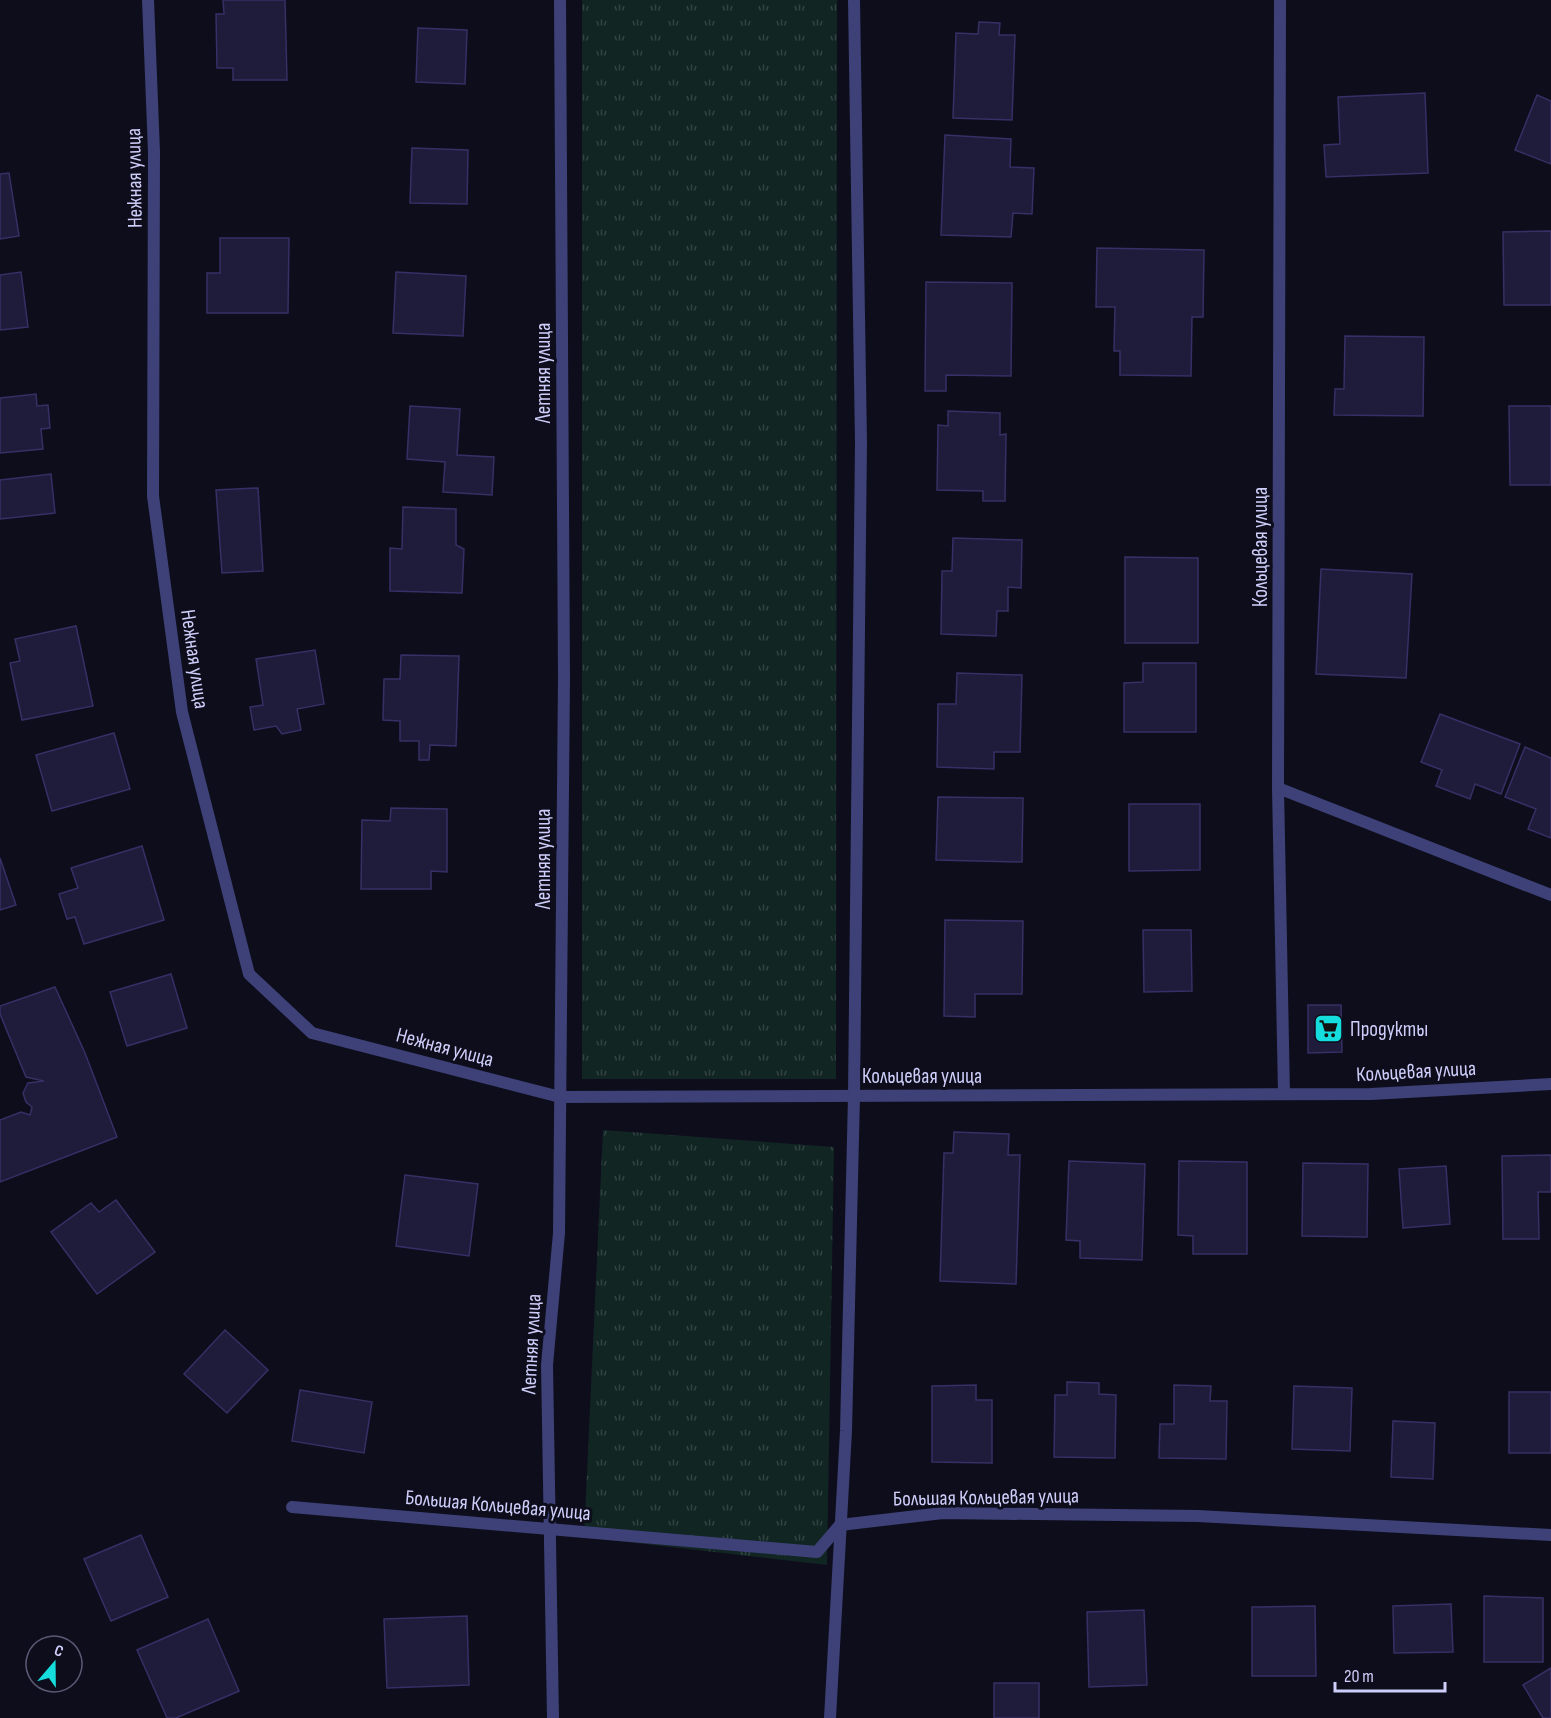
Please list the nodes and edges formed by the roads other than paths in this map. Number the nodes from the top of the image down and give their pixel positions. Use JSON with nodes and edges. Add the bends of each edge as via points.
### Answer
{"nodes":[{"id":1,"x":148,"y":0,"type":"edge"},
{"id":2,"x":560,"y":0,"type":"edge"},
{"id":3,"x":854,"y":0,"type":"edge"},
{"id":4,"x":1280,"y":0,"type":"edge"},
{"id":5,"x":1278,"y":788,"type":"junction"},
{"id":6,"x":1551,"y":894,"type":"edge"},
{"id":7,"x":1551,"y":1084,"type":"edge"},
{"id":8,"x":1284,"y":1094,"type":"junction"},
{"id":9,"x":854,"y":1096,"type":"junction"},
{"id":10,"x":560,"y":1097,"type":"junction"},
{"id":11,"x":292,"y":1507,"type":"dead end"},
{"id":12,"x":840,"y":1525,"type":"junction"},
{"id":13,"x":549,"y":1529,"type":"junction"},
{"id":14,"x":1551,"y":1535,"type":"edge"},
{"id":15,"x":553,"y":1718,"type":"edge"},
{"id":16,"x":830,"y":1718,"type":"edge"}],
"edges":[{"from":1,"to":10,"type":"street","name":"Нежная улица","via":[[154,152],[153,496],[182,712],[249,974],[312,1033]]},
{"from":2,"to":10,"type":"street","name":"Летняя улица","via":[[564,677]]},
{"from":3,"to":9,"type":"street","via":[[861,442]]},
{"from":4,"to":5,"type":"street","name":"Кольцевая улица"},
{"from":5,"to":6,"type":"street"},
{"from":5,"to":8,"type":"street","name":"Кольцевая улица"},
{"from":7,"to":8,"type":"street","name":"Кольцевая улица","via":[[1371,1094]]},
{"from":8,"to":9,"type":"street","name":"Кольцевая улица"},
{"from":9,"to":10,"type":"street","name":"Кольцевая улица"},
{"from":9,"to":12,"type":"street"},
{"from":10,"to":13,"type":"street","name":"Летняя улица","via":[[559,1233],[547,1365]]},
{"from":11,"to":13,"type":"street","name":"Большая Кольцевая улица"},
{"from":12,"to":13,"type":"street","name":"Большая Кольцевая улица","via":[[817,1552]]},
{"from":12,"to":14,"type":"street","name":"Большая Кольцевая улица","via":[[943,1513],[1152,1516]]},
{"from":12,"to":16,"type":"street"},
{"from":13,"to":15,"type":"street","name":"Летняя улица"}]}
